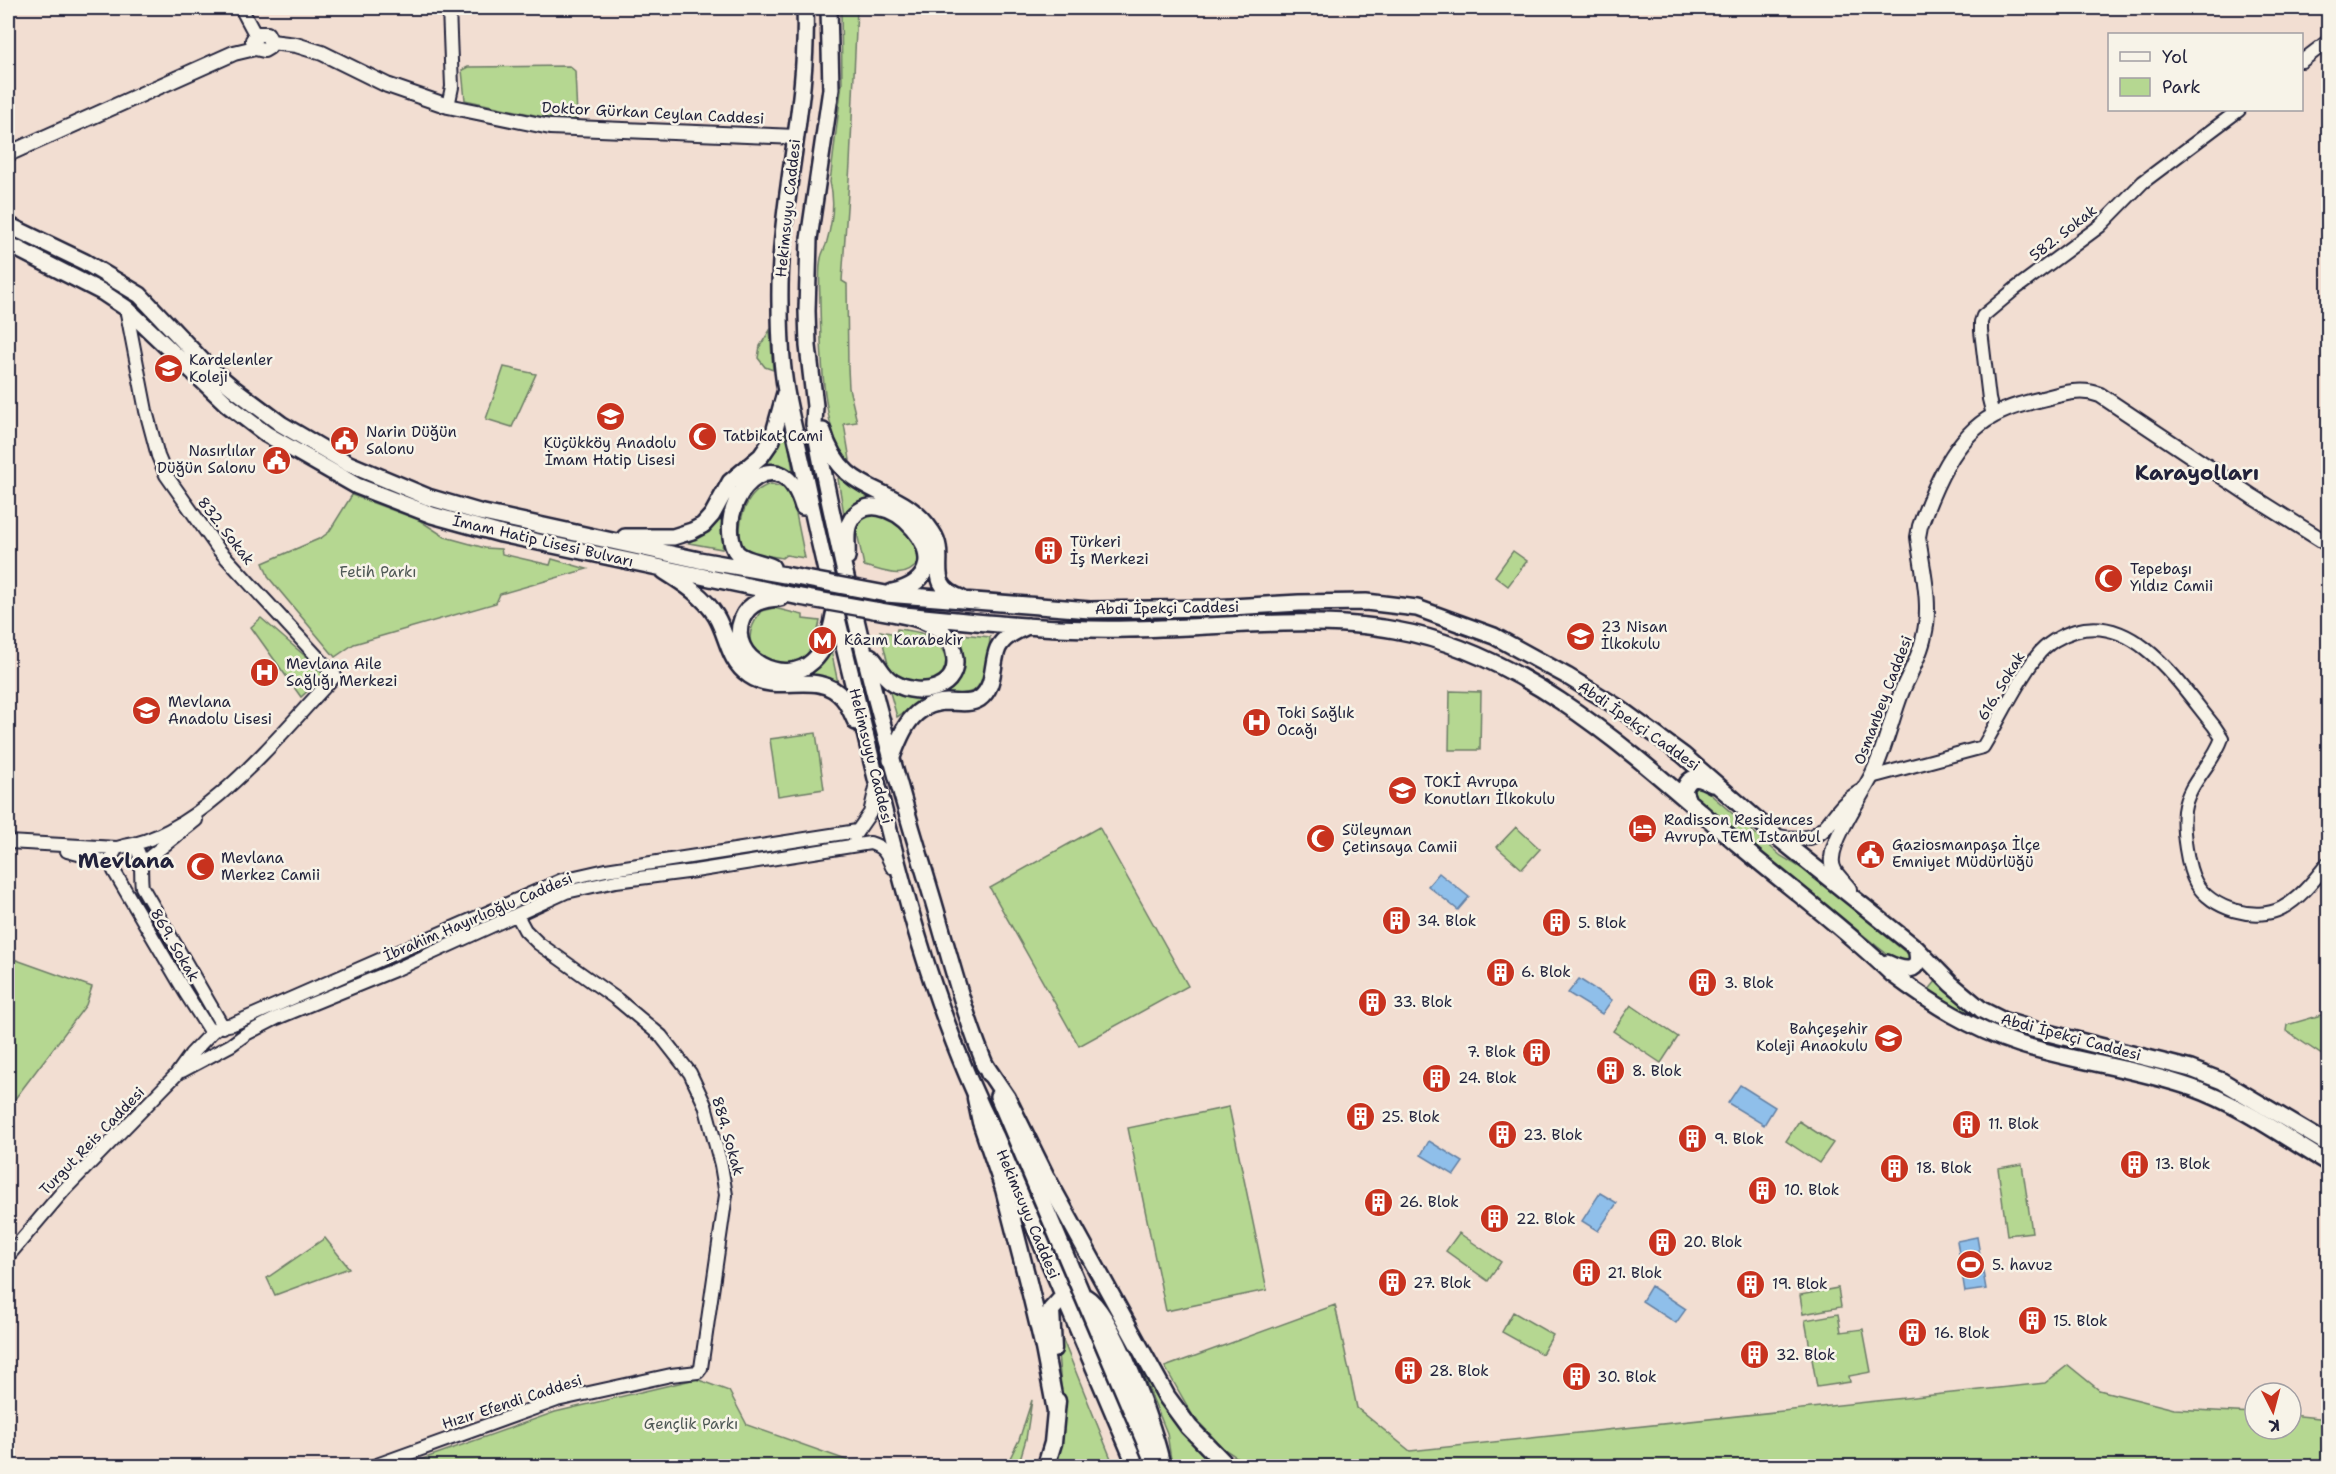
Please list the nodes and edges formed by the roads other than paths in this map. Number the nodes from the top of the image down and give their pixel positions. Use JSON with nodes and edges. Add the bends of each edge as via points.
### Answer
{"nodes":[{"id":1,"x":241,"y":8,"type":"edge"},
{"id":2,"x":449,"y":8,"type":"edge"},
{"id":3,"x":805,"y":8,"type":"edge"},
{"id":4,"x":829,"y":8,"type":"edge"},
{"id":5,"x":2328,"y":41,"type":"edge"},
{"id":6,"x":256,"y":42,"type":"junction"},
{"id":7,"x":2303,"y":60,"type":"edge"},
{"id":8,"x":448,"y":106,"type":"junction"},
{"id":9,"x":2238,"y":111,"type":"edge"},
{"id":10,"x":796,"y":137,"type":"junction"},
{"id":11,"x":8,"y":154,"type":"edge"},
{"id":12,"x":8,"y":225,"type":"edge"},
{"id":13,"x":8,"y":244,"type":"edge"},
{"id":14,"x":126,"y":308,"type":"junction"},
{"id":15,"x":786,"y":391,"type":"junction"},
{"id":16,"x":815,"y":406,"type":"junction"},
{"id":17,"x":1993,"y":415,"type":"junction"},
{"id":18,"x":339,"y":459,"type":"junction"},
{"id":19,"x":338,"y":476,"type":"junction"},
{"id":20,"x":603,"y":539,"type":"junction"},
{"id":21,"x":2328,"y":544,"type":"edge"},
{"id":22,"x":822,"y":551,"type":"junction"},
{"id":23,"x":657,"y":566,"type":"junction"},
{"id":24,"x":845,"y":568,"type":"junction"},
{"id":25,"x":785,"y":575,"type":"junction"},
{"id":26,"x":886,"y":594,"type":"junction"},
{"id":27,"x":800,"y":597,"type":"junction"},
{"id":28,"x":967,"y":600,"type":"junction"},
{"id":29,"x":835,"y":609,"type":"junction"},
{"id":30,"x":903,"y":615,"type":"junction"},
{"id":31,"x":1028,"y":626,"type":"junction"},
{"id":32,"x":863,"y":649,"type":"junction"},
{"id":33,"x":865,"y":734,"type":"junction"},
{"id":34,"x":891,"y":760,"type":"junction"},
{"id":35,"x":1871,"y":777,"type":"junction"},
{"id":36,"x":877,"y":783,"type":"junction"},
{"id":37,"x":1723,"y":788,"type":"junction"},
{"id":38,"x":1862,"y":791,"type":"junction"},
{"id":39,"x":1688,"y":801,"type":"junction"},
{"id":40,"x":205,"y":807,"type":"junction"},
{"id":41,"x":857,"y":831,"type":"junction"},
{"id":42,"x":1778,"y":837,"type":"junction"},
{"id":43,"x":8,"y":842,"type":"edge"},
{"id":44,"x":45,"y":845,"type":"junction"},
{"id":45,"x":852,"y":845,"type":"junction"},
{"id":46,"x":120,"y":847,"type":"junction"},
{"id":47,"x":772,"y":851,"type":"junction"},
{"id":48,"x":694,"y":857,"type":"junction"},
{"id":49,"x":2328,"y":863,"type":"edge"},
{"id":50,"x":141,"y":866,"type":"junction"},
{"id":51,"x":113,"y":867,"type":"junction"},
{"id":52,"x":695,"y":871,"type":"junction"},
{"id":53,"x":903,"y":883,"type":"junction"},
{"id":54,"x":564,"y":886,"type":"junction"},
{"id":55,"x":1855,"y":901,"type":"junction"},
{"id":56,"x":517,"y":915,"type":"junction"},
{"id":57,"x":1916,"y":948,"type":"junction"},
{"id":58,"x":1874,"y":956,"type":"junction"},
{"id":59,"x":217,"y":1030,"type":"junction"},
{"id":60,"x":234,"y":1041,"type":"junction"},
{"id":61,"x":220,"y":1049,"type":"junction"},
{"id":62,"x":984,"y":1064,"type":"junction"},
{"id":63,"x":176,"y":1075,"type":"junction"},
{"id":64,"x":976,"y":1098,"type":"junction"},
{"id":65,"x":2328,"y":1144,"type":"edge"},
{"id":66,"x":2328,"y":1163,"type":"edge"},
{"id":67,"x":8,"y":1256,"type":"edge"},
{"id":68,"x":1082,"y":1295,"type":"junction"},
{"id":69,"x":1063,"y":1297,"type":"junction"},
{"id":70,"x":1091,"y":1317,"type":"junction"},
{"id":71,"x":1109,"y":1326,"type":"junction"},
{"id":72,"x":1077,"y":1331,"type":"junction"},
{"id":73,"x":699,"y":1372,"type":"joint"},
{"id":74,"x":1056,"y":1412,"type":"junction"},
{"id":75,"x":374,"y":1467,"type":"edge"},
{"id":76,"x":1046,"y":1467,"type":"edge"},
{"id":77,"x":1136,"y":1467,"type":"edge"},
{"id":78,"x":1155,"y":1467,"type":"edge"},
{"id":79,"x":1162,"y":1467,"type":"edge"},
{"id":80,"x":1227,"y":1467,"type":"edge"}],
"edges":[{"from":1,"to":6,"type":"street"},
{"from":2,"to":8,"type":"street","via":[[452,87]]},
{"from":3,"to":10,"type":"main road","name":"Hekimsuyu Caddesi","via":[[806,56]]},
{"from":4,"to":16,"type":"main road","name":"Hekimsuyu Caddesi","via":[[831,89],[808,247],[808,346]]},
{"from":5,"to":7,"type":"street"},
{"from":6,"to":8,"type":"main road","name":"Doktor Gürkan Ceylan Caddesi","via":[[264,50],[271,42],[322,53],[387,85]]},
{"from":6,"to":11,"type":"main road","name":"Doktor Gürkan Ceylan Caddesi"},
{"from":8,"to":10,"type":"main road","name":"Doktor Gürkan Ceylan Caddesi","via":[[550,127]]},
{"from":9,"to":17,"type":"street","name":"582. Sokak","via":[[2143,182],[2100,226],[1983,316],[1981,331]]},
{"from":10,"to":15,"type":"main road","name":"Hekimsuyu Caddesi","via":[[779,303]]},
{"from":12,"to":18,"type":"main road","name":"İmam Hatip Lisesi Bulvarı","via":[[85,262],[140,296],[233,388],[281,424]]},
{"from":13,"to":14,"type":"main road","name":"İmam Hatip Lisesi Bulvarı","via":[[102,291]]},
{"from":14,"to":19,"type":"main road","name":"İmam Hatip Lisesi Bulvarı","via":[[228,405],[266,434]]},
{"from":14,"to":40,"type":"street","name":"832. Sokak","via":[[146,411],[166,476],[219,550],[335,676],[264,752]]},
{"from":15,"to":20,"type":"main road","via":[[772,440],[761,456],[730,482],[703,525],[673,537]]},
{"from":15,"to":22,"type":"main road","name":"Hekimsuyu Caddesi"},
{"from":16,"to":24,"type":"main road","name":"Hekimsuyu Caddesi","via":[[814,423]]},
{"from":16,"to":28,"type":"main road","via":[[827,444],[844,469],[862,485],[902,503],[925,522],[938,543],[939,582],[950,594]]},
{"from":17,"to":21,"type":"main road","name":"Osmanbey Caddesi","via":[[2059,394],[2089,391]]},
{"from":17,"to":35,"type":"main road","name":"Osmanbey Caddesi","via":[[1964,438],[1954,452],[1920,526],[1927,612],[1925,634]]},
{"from":18,"to":19,"type":"main road"},
{"from":18,"to":20,"type":"main road","name":"İmam Hatip Lisesi Bulvarı","via":[[428,497]]},
{"from":19,"to":23,"type":"main road","name":"İmam Hatip Lisesi Bulvarı","via":[[389,499],[465,525]]},
{"from":20,"to":25,"type":"main road","name":"İmam Hatip Lisesi Bulvarı"},
{"from":22,"to":25,"type":"main road","via":[[792,482],[780,474],[760,475],[734,504],[731,542],[739,555]]},
{"from":22,"to":29,"type":"main road","name":"Hekimsuyu Caddesi"},
{"from":23,"to":27,"type":"main road","name":"İmam Hatip Lisesi Bulvarı"},
{"from":23,"to":33,"type":"main road","via":[[707,604],[720,624],[734,660],[749,676],[778,685],[811,682],[829,687],[844,700]]},
{"from":24,"to":26,"type":"main road","via":[[847,531],[854,517],[867,508],[879,506],[898,514],[924,542],[926,564],[911,585]]},
{"from":24,"to":32,"type":"main road","name":"Hekimsuyu Caddesi"},
{"from":25,"to":26,"type":"main road","name":"Abdi İpekçi Caddesi","bridge":true},
{"from":26,"to":28,"type":"main road","name":"Abdi İpekçi Caddesi"},
{"from":27,"to":29,"type":"main road","via":[[766,598],[745,612],[739,634],[744,650],[759,665],[780,671],[804,668],[826,642]]},
{"from":27,"to":30,"type":"main road","bridge":true},
{"from":28,"to":37,"type":"main road","name":"Abdi İpekçi Caddesi","via":[[1090,610],[1348,602],[1417,608],[1494,636],[1567,676],[1619,708]]},
{"from":29,"to":33,"type":"main road","name":"Hekimsuyu Caddesi"},
{"from":30,"to":31,"type":"main road","name":"Abdi İpekçi Caddesi"},
{"from":30,"to":32,"type":"main road","via":[[948,637],[956,663],[948,682],[937,689],[924,690],[896,685]]},
{"from":31,"to":34,"type":"main road","via":[[1010,635],[998,648],[990,683],[979,699],[935,703],[908,719]]},
{"from":31,"to":39,"type":"main road","name":"Abdi İpekçi Caddesi","via":[[1085,630],[1288,623],[1364,626],[1430,637],[1479,656],[1576,711]]},
{"from":32,"to":34,"type":"main road","name":"Hekimsuyu Caddesi"},
{"from":33,"to":36,"type":"main road","name":"Hekimsuyu Caddesi"},
{"from":34,"to":62,"type":"main road","name":"Hekimsuyu Caddesi"},
{"from":35,"to":38,"type":"main road","name":"Osmanbey Caddesi"},
{"from":35,"to":49,"type":"street","name":"616. Sokak","via":[[1983,747],[2038,653],[2068,633],[2086,627],[2106,628],[2138,642],[2153,654],[2222,738],[2189,791],[2184,814],[2188,854],[2198,886],[2233,911],[2261,914],[2290,903]]},
{"from":36,"to":41,"type":"street","via":[[870,813]]},
{"from":36,"to":53,"type":"main road","name":"Hekimsuyu Caddesi"},
{"from":37,"to":39,"type":"main road","via":[[1693,777],[1684,791]]},
{"from":37,"to":42,"type":"main road","name":"Abdi İpekçi Caddesi"},
{"from":38,"to":42,"type":"main road","via":[[1851,797],[1815,836],[1797,840]]},
{"from":38,"to":55,"type":"main road","via":[[1832,856],[1834,870]]},
{"from":39,"to":58,"type":"main road","name":"Abdi İpekçi Caddesi"},
{"from":40,"to":46,"type":"street","via":[[152,839]]},
{"from":40,"to":50,"type":"street","via":[[190,826]]},
{"from":41,"to":45,"type":"street"},
{"from":41,"to":47,"type":"street","name":"İbrahim Hayırlıoğlu Caddesi"},
{"from":42,"to":55,"type":"main road","name":"Abdi İpekçi Caddesi"},
{"from":43,"to":44,"type":"street"},
{"from":44,"to":46,"type":"street"},
{"from":44,"to":51,"type":"street"},
{"from":45,"to":47,"type":"street","name":"İbrahim Hayırlıoğlu Caddesi"},
{"from":45,"to":53,"type":"street","name":"İbrahim Hayırlıoğlu Caddesi","via":[[870,843],[881,847]]},
{"from":46,"to":50,"type":"street","via":[[135,848]]},
{"from":46,"to":51,"type":"street","via":[[111,858]]},
{"from":47,"to":48,"type":"street","name":"İbrahim Hayırlıoğlu Caddesi"},
{"from":47,"to":52,"type":"street","name":"İbrahim Hayırlıoğlu Caddesi"},
{"from":48,"to":52,"type":"street"},
{"from":48,"to":54,"type":"street","name":"İbrahim Hayırlıoğlu Caddesi","via":[[606,870]]},
{"from":50,"to":51,"type":"street","via":[[129,876],[122,876]]},
{"from":50,"to":59,"type":"street","name":"869. Sokak","via":[[142,887]]},
{"from":51,"to":59,"type":"street","name":"869. Sokak","via":[[185,992]]},
{"from":52,"to":54,"type":"street","name":"İbrahim Hayırlıoğlu Caddesi"},
{"from":53,"to":64,"type":"main road","name":"Hekimsuyu Caddesi","via":[[944,1014]]},
{"from":54,"to":56,"type":"street","name":"İbrahim Hayırlıoğlu Caddesi"},
{"from":54,"to":59,"type":"street","name":"İbrahim Hayırlıoğlu Caddesi"},
{"from":55,"to":57,"type":"main road","name":"Abdi İpekçi Caddesi"},
{"from":56,"to":60,"type":"street","name":"İbrahim Hayırlıoğlu Caddesi","via":[[277,1018]]},
{"from":56,"to":73,"type":"street","name":"884. Sokak","via":[[538,943],[661,1036],[690,1073],[705,1105],[726,1195]]},
{"from":57,"to":58,"type":"main road","via":[[1917,961],[1908,970]]},
{"from":57,"to":65,"type":"main road","name":"Abdi İpekçi Caddesi","via":[[1970,1001],[1993,1016],[2191,1069],[2222,1081]]},
{"from":58,"to":66,"type":"main road","name":"Abdi İpekçi Caddesi","via":[[1917,993],[1970,1025],[2021,1044],[2159,1077],[2212,1095]]},
{"from":59,"to":60,"type":"street","name":"869. Sokak","via":[[230,1029]]},
{"from":59,"to":61,"type":"street","name":"869. Sokak","via":[[214,1047]]},
{"from":59,"to":63,"type":"street","name":"Turgut Reis Caddesi","via":[[191,1054]]},
{"from":60,"to":61,"type":"street","name":"İbrahim Hayırlıoğlu Caddesi"},
{"from":61,"to":63,"type":"street","name":"Turgut Reis Caddesi"},
{"from":62,"to":68,"type":"main road","name":"Hekimsuyu Caddesi"},
{"from":62,"to":80,"type":"highway","via":[[1007,1098],[1167,1397]]},
{"from":63,"to":67,"type":"street","name":"Turgut Reis Caddesi","via":[[64,1190]]},
{"from":64,"to":69,"type":"main road","name":"Hekimsuyu Caddesi"},
{"from":64,"to":74,"type":"highway","via":[[1029,1286]]},
{"from":68,"to":69,"type":"main road"},
{"from":68,"to":70,"type":"main road","name":"Hekimsuyu Caddesi"},
{"from":68,"to":71,"type":"main road","via":[[1099,1308]]},
{"from":69,"to":72,"type":"main road","name":"Hekimsuyu Caddesi"},
{"from":69,"to":74,"type":"highway","via":[[1052,1310],[1050,1321]]},
{"from":70,"to":71,"type":"main road","via":[[1098,1317]]},
{"from":70,"to":72,"type":"main road"},
{"from":70,"to":78,"type":"main road","name":"Hekimsuyu Caddesi"},
{"from":71,"to":79,"type":"main road","via":[[1155,1434]]},
{"from":72,"to":77,"type":"main road","name":"Hekimsuyu Caddesi"},
{"from":73,"to":75,"type":"street","name":"Hızır Efendi Caddesi","via":[[556,1400]]},
{"from":74,"to":76,"type":"highway"}]}
